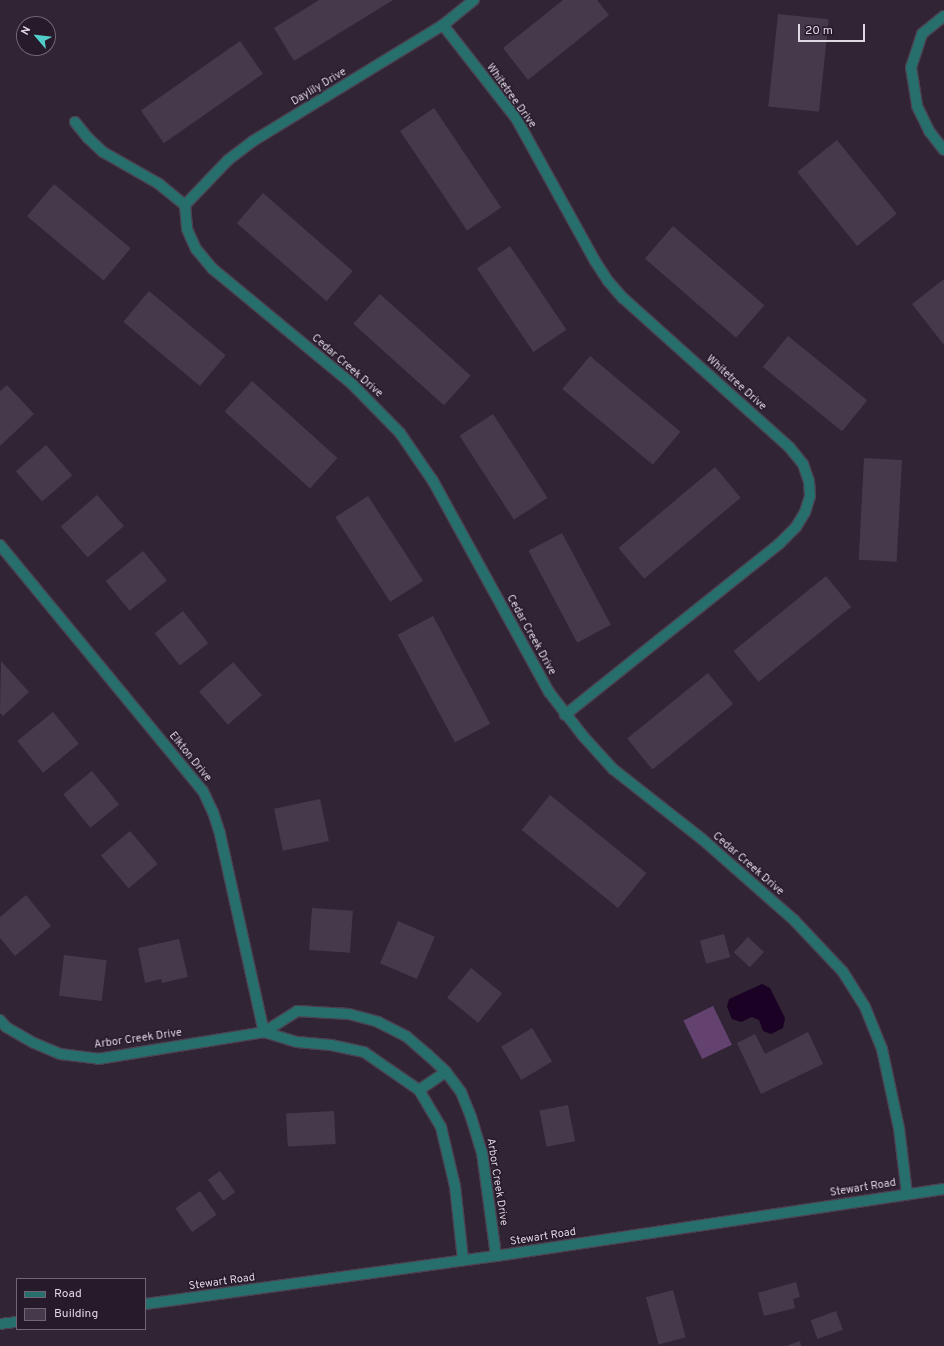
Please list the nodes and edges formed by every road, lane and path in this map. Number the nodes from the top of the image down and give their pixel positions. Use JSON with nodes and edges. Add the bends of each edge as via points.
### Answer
{"nodes":[{"id":1,"x":474,"y":0,"type":"edge"},
{"id":2,"x":944,"y":16,"type":"edge"},
{"id":3,"x":443,"y":24,"type":"junction"},
{"id":4,"x":75,"y":122,"type":"dead end"},
{"id":5,"x":944,"y":150,"type":"edge"},
{"id":6,"x":185,"y":204,"type":"junction"},
{"id":7,"x":0,"y":545,"type":"edge"},
{"id":8,"x":565,"y":715,"type":"junction"},
{"id":9,"x":0,"y":1020,"type":"edge"},
{"id":10,"x":264,"y":1032,"type":"junction"},
{"id":11,"x":446,"y":1072,"type":"junction"},
{"id":12,"x":419,"y":1090,"type":"junction"},
{"id":13,"x":944,"y":1189,"type":"edge"},
{"id":14,"x":907,"y":1194,"type":"junction"},
{"id":15,"x":496,"y":1256,"type":"junction"},
{"id":16,"x":463,"y":1260,"type":"junction"},
{"id":17,"x":146,"y":1304,"type":"edge"},
{"id":18,"x":16,"y":1322,"type":"edge"},
{"id":19,"x":0,"y":1324,"type":"edge"}],
"edges":[{"from":1,"to":3,"type":"street","name":"Daylily Drive"},
{"from":2,"to":5,"type":"street","via":[[922,34],[910,67],[917,106],[929,131]]},
{"from":3,"to":6,"type":"street","name":"Daylily Drive","via":[[253,141],[228,160]]},
{"from":3,"to":8,"type":"street","name":"Whitetree Drive","via":[[516,118],[566,205],[591,255],[608,281],[623,298],[790,448],[803,464],[809,481],[810,496],[805,512],[796,527],[779,544]]},
{"from":4,"to":6,"type":"street","via":[[103,152],[159,184]]},
{"from":6,"to":8,"type":"street","name":"Cedar Creek Drive","via":[[187,229],[196,249],[213,269],[352,384],[400,432],[433,481],[549,692]]},
{"from":7,"to":10,"type":"street","name":"Elkton Drive","via":[[203,791],[220,834]]},
{"from":8,"to":14,"type":"street","name":"Cedar Creek Drive","via":[[613,769],[702,839],[794,920],[843,972],[864,1007],[882,1049],[899,1128]]},
{"from":9,"to":10,"type":"street","name":"Arbor Creek Drive","via":[[17,1034],[60,1054],[98,1059]]},
{"from":10,"to":11,"type":"street","name":"Arbor Creek Drive","via":[[297,1010],[349,1014],[378,1022],[406,1036]]},
{"from":10,"to":12,"type":"street","name":"Arbor Creek Drive","via":[[297,1042],[332,1045],[364,1052]]},
{"from":11,"to":12,"type":"street"},
{"from":11,"to":15,"type":"street","name":"Arbor Creek Drive","via":[[461,1092],[482,1152]]},
{"from":12,"to":16,"type":"street","name":"Arbor Creek Drive","via":[[441,1127],[455,1186]]},
{"from":13,"to":14,"type":"street","name":"Stewart Road"},
{"from":14,"to":15,"type":"street","name":"Stewart Road"},
{"from":15,"to":16,"type":"street","name":"Stewart Road"},
{"from":16,"to":17,"type":"street","name":"Stewart Road"},
{"from":18,"to":19,"type":"street"}]}
